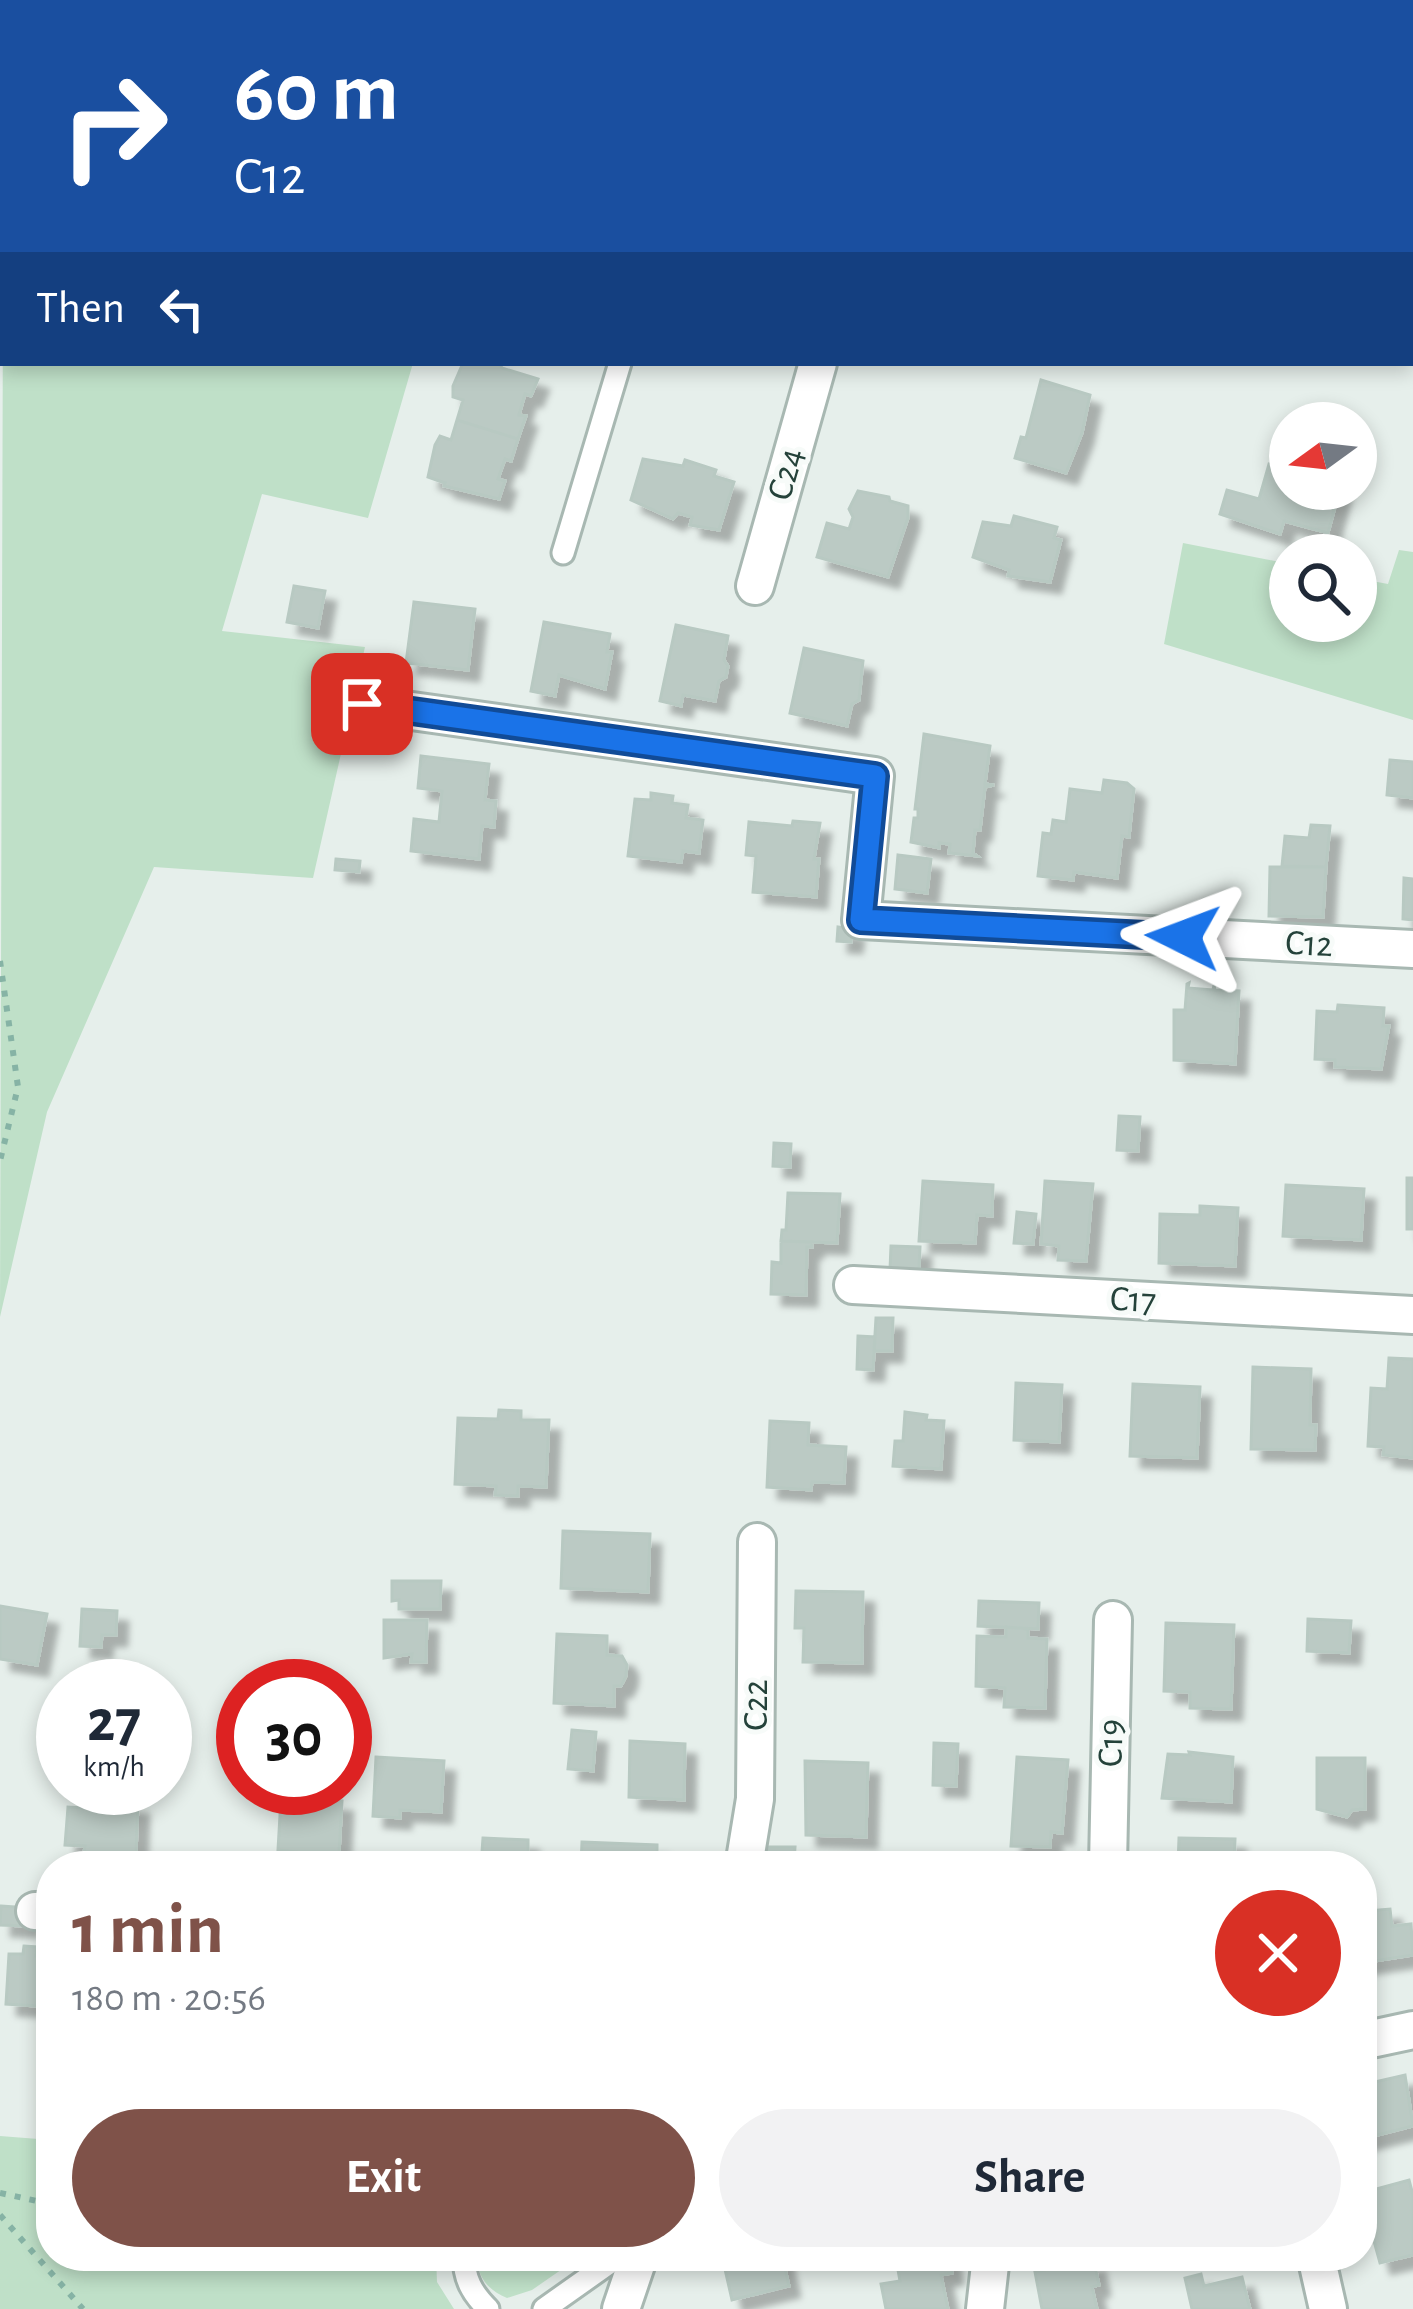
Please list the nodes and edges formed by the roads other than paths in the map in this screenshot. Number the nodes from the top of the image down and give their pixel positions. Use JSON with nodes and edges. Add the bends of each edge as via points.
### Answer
{"nodes":[{"id":1,"x":619,"y":366,"type":"edge"},
{"id":2,"x":817,"y":366,"type":"edge"},
{"id":3,"x":562,"y":553,"type":"dead end"},
{"id":4,"x":755,"y":586,"type":"dead end"},
{"id":5,"x":362,"y":704,"type":"dead end"},
{"id":6,"x":1413,"y":950,"type":"edge"},
{"id":7,"x":853,"y":1285,"type":"dead end"},
{"id":8,"x":1413,"y":1315,"type":"edge"},
{"id":9,"x":757,"y":1542,"type":"dead end"},
{"id":10,"x":1113,"y":1620,"type":"dead end"},
{"id":11,"x":747,"y":1851,"type":"edge"},
{"id":12,"x":1108,"y":1851,"type":"edge"},
{"id":13,"x":1413,"y":2030,"type":"edge"},
{"id":14,"x":1377,"y":2038,"type":"edge"},
{"id":15,"x":464,"y":2271,"type":"edge"},
{"id":16,"x":598,"y":2271,"type":"edge"},
{"id":17,"x":634,"y":2271,"type":"edge"},
{"id":18,"x":989,"y":2271,"type":"edge"},
{"id":19,"x":1319,"y":2271,"type":"edge"},
{"id":20,"x":488,"y":2309,"type":"edge"},
{"id":21,"x":544,"y":2309,"type":"edge"},
{"id":22,"x":621,"y":2309,"type":"edge"},
{"id":23,"x":985,"y":2309,"type":"edge"},
{"id":24,"x":1328,"y":2309,"type":"edge"}],
"edges":[{"from":1,"to":3,"type":"lane"},
{"from":2,"to":4,"type":"street","name":"C24"},
{"from":5,"to":6,"type":"street","name":"C12","via":[[875,776],[861,920]]},
{"from":7,"to":8,"type":"street","name":"C17"},
{"from":9,"to":11,"type":"street","name":"C22","via":[[755,1799]]},
{"from":10,"to":12,"type":"street","name":"C19"},
{"from":13,"to":14,"type":"street"},
{"from":15,"to":20,"type":"lane"},
{"from":16,"to":21,"type":"lane"},
{"from":17,"to":22,"type":"street"},
{"from":18,"to":23,"type":"street"},
{"from":19,"to":24,"type":"street"}]}
